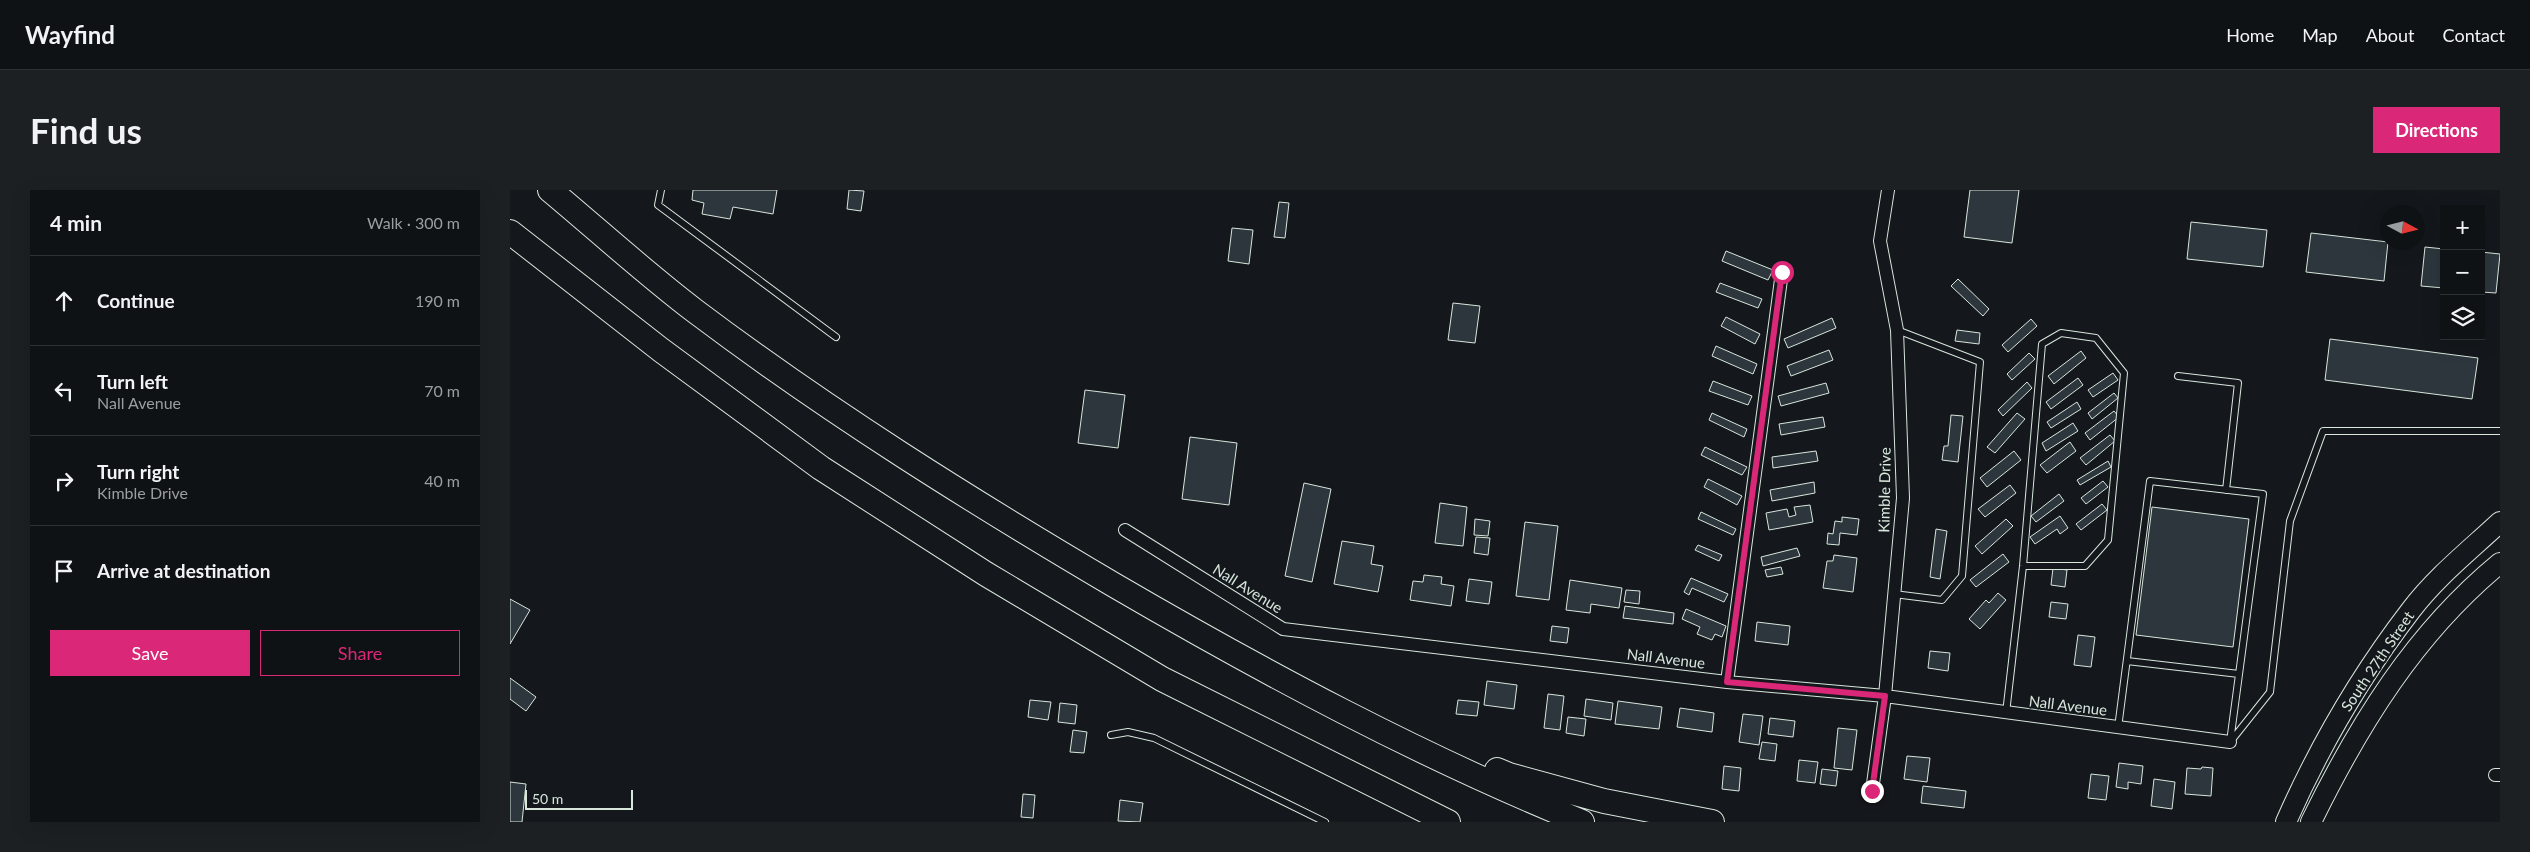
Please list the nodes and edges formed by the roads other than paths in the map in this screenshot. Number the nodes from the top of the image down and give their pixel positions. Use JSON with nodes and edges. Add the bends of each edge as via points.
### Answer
{"nodes":[{"id":1,"x":550,"y":190,"type":"edge"},
{"id":2,"x":661,"y":190,"type":"edge"},
{"id":3,"x":1888,"y":190,"type":"edge"},
{"id":4,"x":510,"y":232,"type":"edge"},
{"id":5,"x":1782,"y":272,"type":"dead end"},
{"id":6,"x":1897,"y":330,"type":"junction"},
{"id":7,"x":836,"y":338,"type":"dead end"},
{"id":8,"x":2178,"y":376,"type":"dead end"},
{"id":9,"x":2499,"y":431,"type":"dead end"},
{"id":10,"x":2226,"y":490,"type":"junction"},
{"id":11,"x":2500,"y":522,"type":"edge"},
{"id":12,"x":1125,"y":530,"type":"dead end"},
{"id":13,"x":2500,"y":563,"type":"edge"},
{"id":14,"x":2023,"y":566,"type":"junction"},
{"id":15,"x":1894,"y":594,"type":"junction"},
{"id":16,"x":1204,"y":638,"type":"junction"},
{"id":17,"x":2127,"y":661,"type":"junction"},
{"id":18,"x":2239,"y":674,"type":"junction"},
{"id":19,"x":1727,"y":682,"type":"junction"},
{"id":20,"x":1885,"y":696,"type":"junction"},
{"id":21,"x":2006,"y":713,"type":"junction"},
{"id":22,"x":2118,"y":728,"type":"junction"},
{"id":23,"x":1111,"y":735,"type":"dead end"},
{"id":24,"x":2230,"y":742,"type":"junction"},
{"id":25,"x":1872,"y":791,"type":"dead end"},
{"id":26,"x":1445,"y":821,"type":"edge"},
{"id":27,"x":1325,"y":822,"type":"edge"},
{"id":28,"x":1582,"y":822,"type":"edge"},
{"id":29,"x":1712,"y":822,"type":"edge"},
{"id":30,"x":2286,"y":822,"type":"edge"},
{"id":31,"x":2311,"y":822,"type":"edge"}],
"edges":[{"from":1,"to":16,"type":"highway","via":[[693,310],[849,422],[1010,524]]},
{"from":2,"to":7,"type":"lane","via":[[658,205]]},
{"from":3,"to":6,"type":"street","name":"Kimble Drive","via":[[1880,241]]},
{"from":4,"to":26,"type":"highway","via":[[660,350],[821,468],[986,574],[1162,679]]},
{"from":5,"to":19,"type":"street"},
{"from":6,"to":15,"type":"street","name":"Kimble Drive","via":[[1903,498]]},
{"from":6,"to":15,"type":"lane","via":[[1980,362],[1962,576],[1942,600]]},
{"from":8,"to":10,"type":"lane","via":[[2238,383]]},
{"from":9,"to":24,"type":"lane","via":[[2323,431],[2290,521],[2270,692]]},
{"from":10,"to":17,"type":"lane","via":[[2150,481]]},
{"from":10,"to":18,"type":"lane","via":[[2262,494]]},
{"from":11,"to":30,"type":"main road","name":"South 27th Street","via":[[2412,609],[2331,730]]},
{"from":12,"to":19,"type":"street","name":"Nall Avenue","via":[[1283,629]]},
{"from":13,"to":31,"type":"main road","name":"South 27th Street","via":[[2441,619],[2406,659],[2341,761]]},
{"from":14,"to":14,"type":"lane","via":[[2042,344],[2061,333],[2096,338],[2124,372],[2108,540],[2085,566]]},
{"from":14,"to":21,"type":"lane"},
{"from":15,"to":20,"type":"street","name":"Kimble Drive"},
{"from":16,"to":28,"type":"highway","via":[[1387,735]]},
{"from":16,"to":29,"type":"highway","via":[[1509,775],[1604,801]]},
{"from":17,"to":18,"type":"lane"},
{"from":17,"to":22,"type":"lane"},
{"from":18,"to":24,"type":"lane"},
{"from":19,"to":20,"type":"street","name":"Nall Avenue"},
{"from":20,"to":21,"type":"street","name":"Nall Avenue"},
{"from":20,"to":25,"type":"street","name":"Kimble Drive"},
{"from":21,"to":22,"type":"street","name":"Nall Avenue"},
{"from":22,"to":24,"type":"street","name":"Nall Avenue"},
{"from":23,"to":27,"type":"lane","via":[[1128,732],[1154,738]]}]}
